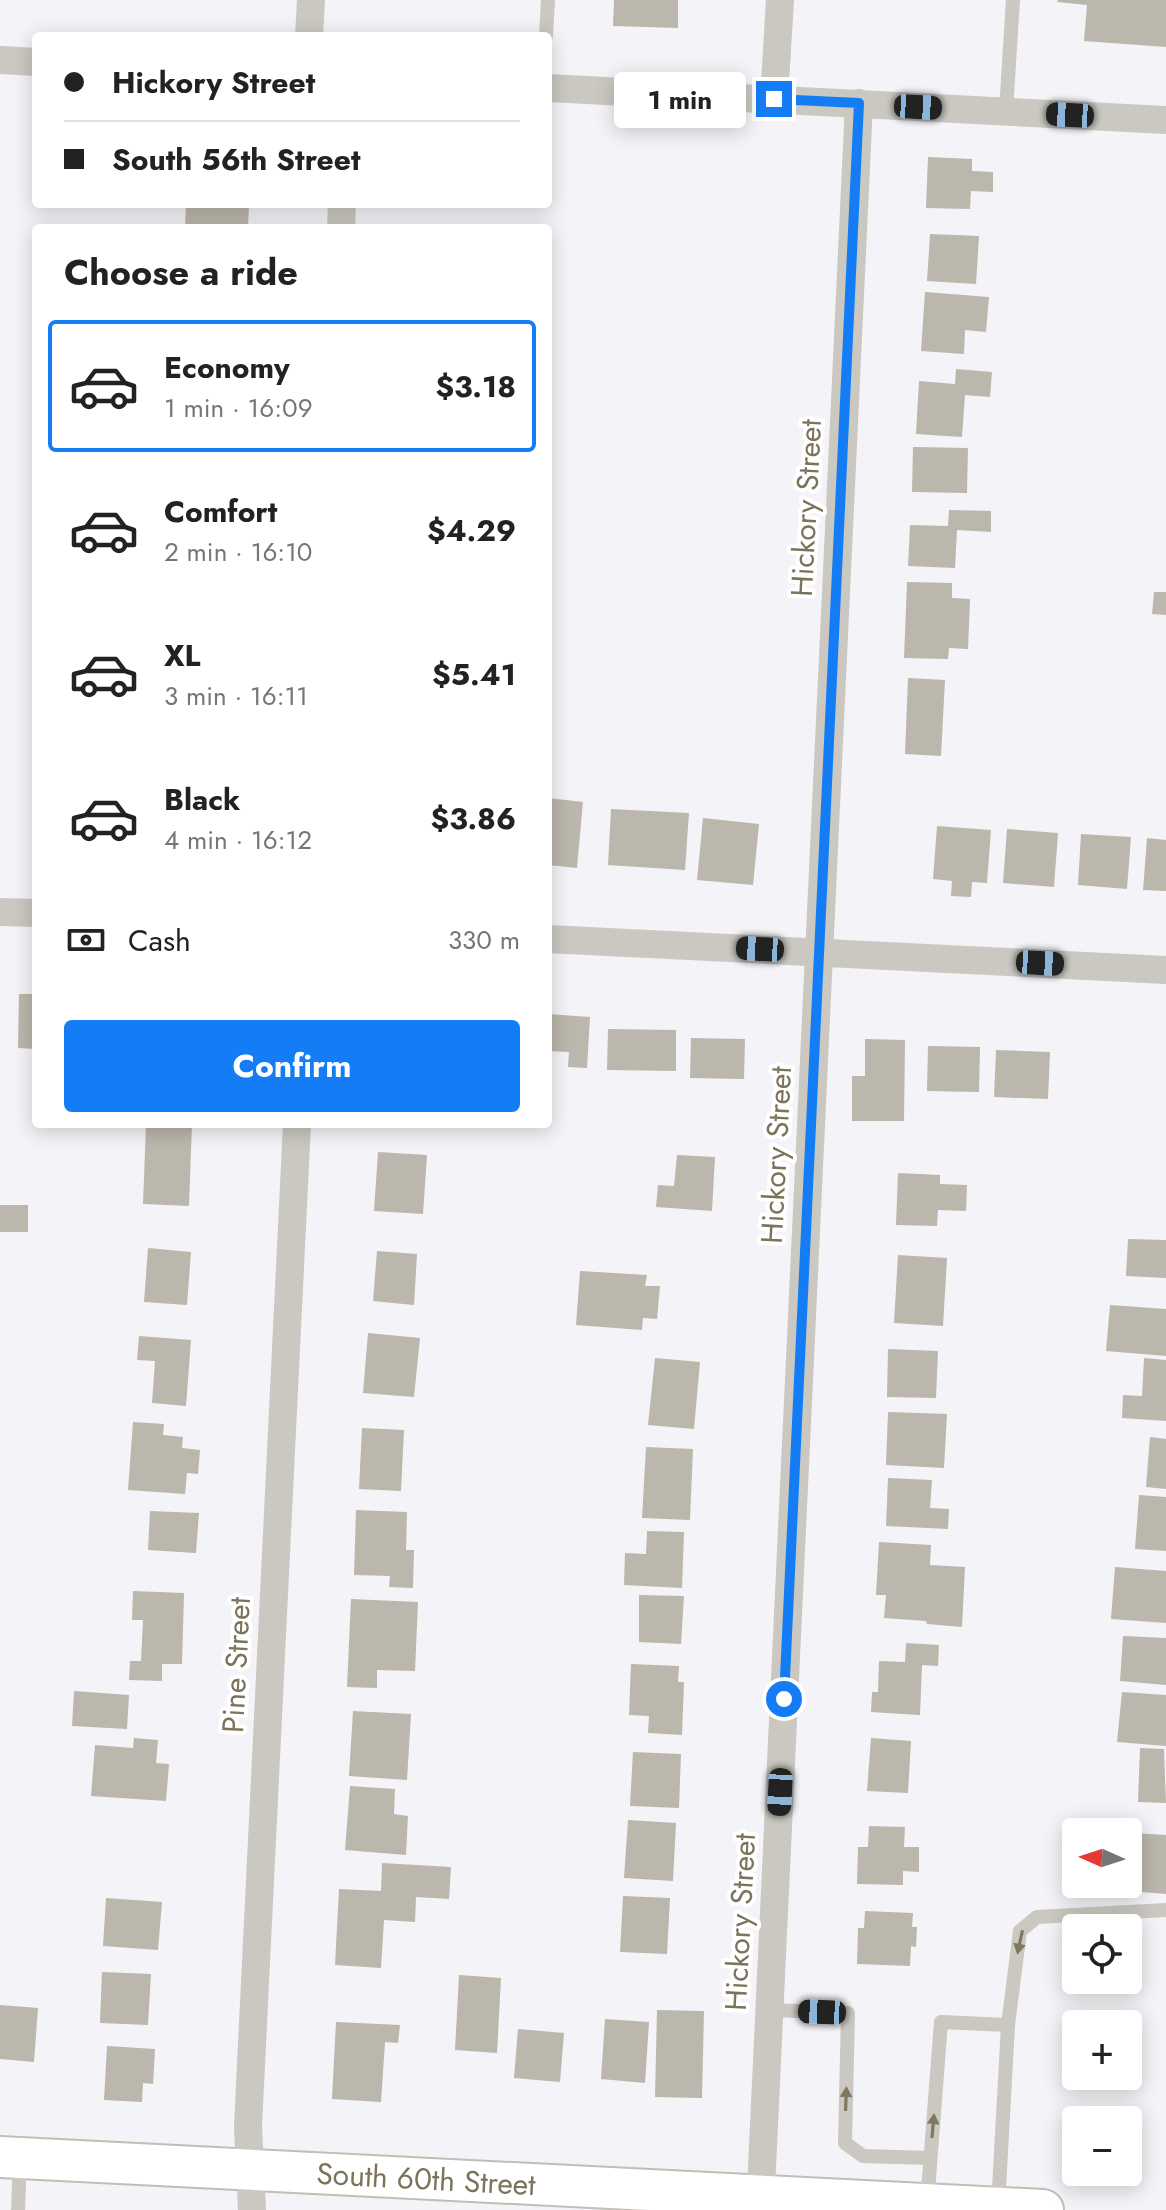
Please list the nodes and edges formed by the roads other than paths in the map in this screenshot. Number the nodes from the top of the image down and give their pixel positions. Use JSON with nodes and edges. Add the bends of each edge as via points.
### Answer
{"nodes":[{"id":1,"x":311,"y":0,"type":"edge"},
{"id":2,"x":548,"y":0,"type":"edge"},
{"id":3,"x":780,"y":0,"type":"edge"},
{"id":4,"x":1013,"y":0,"type":"edge"},
{"id":5,"x":309,"y":32,"type":"edge"},
{"id":6,"x":546,"y":32,"type":"edge"},
{"id":7,"x":0,"y":60,"type":"edge"},
{"id":8,"x":32,"y":62,"type":"edge"},
{"id":9,"x":552,"y":88,"type":"edge"},
{"id":10,"x":774,"y":99,"type":"junction"},
{"id":11,"x":859,"y":103,"type":"junction"},
{"id":12,"x":1006,"y":111,"type":"junction"},
{"id":13,"x":1166,"y":120,"type":"edge"},
{"id":14,"x":0,"y":912,"type":"edge"},
{"id":15,"x":32,"y":913,"type":"edge"},
{"id":16,"x":552,"y":939,"type":"edge"},
{"id":17,"x":820,"y":952,"type":"junction"},
{"id":18,"x":1166,"y":970,"type":"edge"},
{"id":19,"x":297,"y":1128,"type":"edge"},
{"id":20,"x":1166,"y":1910,"type":"edge"},
{"id":21,"x":770,"y":2010,"type":"junction"},
{"id":22,"x":1008,"y":2025,"type":"junction"},
{"id":23,"x":10,"y":2158,"type":"edge"},
{"id":24,"x":930,"y":2158,"type":"junction"},
{"id":25,"x":250,"y":2170,"type":"junction"},
{"id":26,"x":761,"y":2203,"type":"edge"},
{"id":27,"x":927,"y":2204,"type":"junction"},
{"id":28,"x":998,"y":2208,"type":"junction"},
{"id":29,"x":18,"y":2210,"type":"edge"},
{"id":30,"x":252,"y":2210,"type":"edge"},
{"id":31,"x":1043,"y":2210,"type":"edge"}],
"edges":[{"from":1,"to":5,"type":"street"},
{"from":2,"to":6,"type":"lane"},
{"from":3,"to":10,"type":"street"},
{"from":4,"to":12,"type":"lane"},
{"from":7,"to":8,"type":"street"},
{"from":9,"to":10,"type":"street"},
{"from":10,"to":11,"type":"street"},
{"from":11,"to":12,"type":"street"},
{"from":11,"to":17,"type":"street","name":"Hickory Street"},
{"from":12,"to":13,"type":"street"},
{"from":14,"to":15,"type":"street"},
{"from":16,"to":17,"type":"street"},
{"from":17,"to":18,"type":"street"},
{"from":17,"to":21,"type":"street","name":"Hickory Street"},
{"from":19,"to":25,"type":"street","name":"Pine Street"},
{"from":20,"to":22,"type":"lane","one_way":true,"via":[[1037,1917],[1020,1931]]},
{"from":24,"to":21,"type":"lane","one_way":true,"via":[[863,2156],[845,2143],[848,2013]]},
{"from":21,"to":26,"type":"street","name":"Hickory Street"},
{"from":24,"to":22,"type":"lane","one_way":true,"via":[[941,2022]]},
{"from":22,"to":28,"type":"lane"},
{"from":23,"to":25,"type":"main road","name":"South 60th Street"},
{"from":23,"to":29,"type":"lane"},
{"from":24,"to":27,"type":"lane"},
{"from":25,"to":26,"type":"main road","name":"South 60th Street"},
{"from":25,"to":30,"type":"street","name":"Pine Street"},
{"from":26,"to":27,"type":"main road","name":"South 60th Street"},
{"from":27,"to":28,"type":"main road","name":"South 60th Street"},
{"from":28,"to":31,"type":"main road","name":"South 60th Street"}]}
